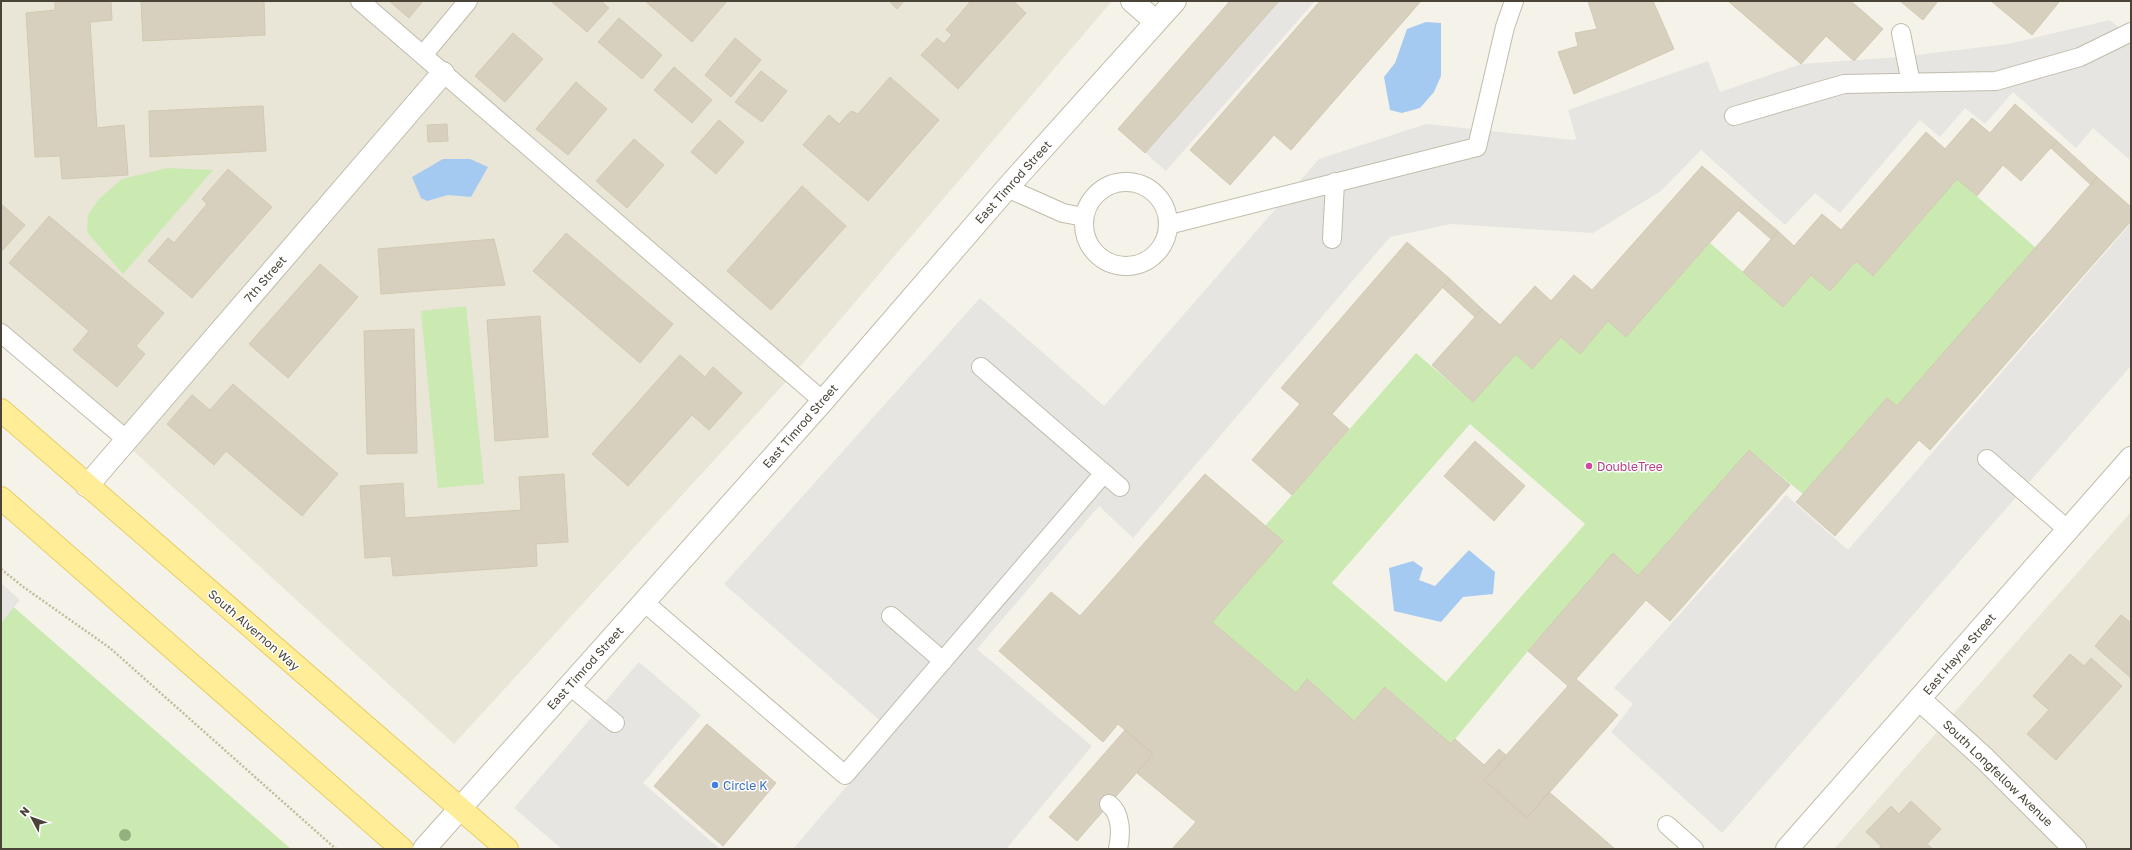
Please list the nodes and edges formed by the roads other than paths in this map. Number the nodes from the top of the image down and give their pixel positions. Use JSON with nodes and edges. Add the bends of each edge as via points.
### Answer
{"nodes":[{"id":1,"x":360,"y":1,"type":"edge"},
{"id":2,"x":468,"y":1,"type":"edge"},
{"id":3,"x":1132,"y":1,"type":"edge"},
{"id":4,"x":1175,"y":1,"type":"edge"},
{"id":5,"x":1514,"y":1,"type":"edge"},
{"id":6,"x":1156,"y":22,"type":"junction"},
{"id":7,"x":2131,"y":32,"type":"edge"},
{"id":8,"x":1901,"y":33,"type":"dead end"},
{"id":9,"x":423,"y":55,"type":"junction"},
{"id":10,"x":443,"y":73,"type":"junction"},
{"id":11,"x":1911,"y":83,"type":"junction"},
{"id":12,"x":1734,"y":116,"type":"dead end"},
{"id":13,"x":1335,"y":182,"type":"junction"},
{"id":14,"x":1006,"y":188,"type":"junction"},
{"id":15,"x":1084,"y":217,"type":"junction"},
{"id":16,"x":1168,"y":225,"type":"junction"},
{"id":17,"x":1332,"y":239,"type":"dead end"},
{"id":18,"x":1,"y":333,"type":"edge"},
{"id":19,"x":981,"y":367,"type":"dead end"},
{"id":20,"x":823,"y":401,"type":"junction"},
{"id":21,"x":1,"y":410,"type":"edge"},
{"id":22,"x":127,"y":440,"type":"junction"},
{"id":23,"x":2131,"y":458,"type":"edge"},
{"id":24,"x":1987,"y":459,"type":"dead end"},
{"id":25,"x":1104,"y":473,"type":"junction"},
{"id":26,"x":87,"y":486,"type":"junction"},
{"id":27,"x":1120,"y":487,"type":"dead end"},
{"id":28,"x":1,"y":498,"type":"edge"},
{"id":29,"x":2068,"y":530,"type":"junction"},
{"id":30,"x":644,"y":602,"type":"junction"},
{"id":31,"x":891,"y":616,"type":"dead end"},
{"id":32,"x":943,"y":661,"type":"junction"},
{"id":33,"x":569,"y":685,"type":"junction"},
{"id":34,"x":1919,"y":699,"type":"junction"},
{"id":35,"x":615,"y":723,"type":"dead end"},
{"id":36,"x":1109,"y":804,"type":"dead end"},
{"id":37,"x":460,"y":808,"type":"junction"},
{"id":38,"x":1667,"y":825,"type":"dead end"},
{"id":39,"x":402,"y":849,"type":"edge"},
{"id":40,"x":424,"y":849,"type":"edge"},
{"id":41,"x":507,"y":849,"type":"edge"},
{"id":42,"x":1118,"y":849,"type":"edge"},
{"id":43,"x":1694,"y":849,"type":"edge"},
{"id":44,"x":1788,"y":849,"type":"edge"},
{"id":45,"x":2076,"y":849,"type":"edge"}],
"edges":[{"from":1,"to":9,"type":"lane"},
{"from":2,"to":9,"type":"lane"},
{"from":3,"to":6,"type":"street"},
{"from":4,"to":6,"type":"street","name":"East Timrod Street"},
{"from":5,"to":13,"type":"lane","via":[[1505,27],[1477,146]]},
{"from":6,"to":14,"type":"street","name":"East Timrod Street"},
{"from":7,"to":11,"type":"lane","via":[[2080,57],[1996,81]]},
{"from":8,"to":11,"type":"lane"},
{"from":9,"to":10,"type":"lane"},
{"from":10,"to":20,"type":"lane"},
{"from":10,"to":22,"type":"street","name":"7th Street"},
{"from":11,"to":12,"type":"lane","via":[[1844,84]]},
{"from":13,"to":16,"type":"lane"},
{"from":13,"to":17,"type":"lane"},
{"from":14,"to":15,"type":"lane","via":[[1063,213]]},
{"from":14,"to":20,"type":"street","name":"East Timrod Street"},
{"from":15,"to":16,"type":"lane","via":[[1101,190],[1117,184],[1133,183],[1151,190],[1162,203]]},
{"from":15,"to":16,"type":"lane","via":[[1087,241],[1100,257],[1114,265],[1135,266],[1146,261],[1158,252],[1164,243]]},
{"from":18,"to":22,"type":"lane"},
{"from":19,"to":25,"type":"lane"},
{"from":20,"to":30,"type":"street","name":"East Timrod Street"},
{"from":21,"to":26,"type":"main road","name":"South Alvernon Way"},
{"from":22,"to":26,"type":"street","name":"7th Street"},
{"from":23,"to":29,"type":"street","name":"East Hayne Street"},
{"from":24,"to":29,"type":"lane"},
{"from":25,"to":27,"type":"lane"},
{"from":25,"to":32,"type":"lane"},
{"from":26,"to":37,"type":"main road","name":"South Alvernon Way"},
{"from":28,"to":39,"type":"main road"},
{"from":29,"to":34,"type":"street","name":"East Hayne Street"},
{"from":30,"to":32,"type":"lane","via":[[845,775]]},
{"from":30,"to":33,"type":"street","name":"East Timrod Street"},
{"from":31,"to":32,"type":"lane"},
{"from":33,"to":35,"type":"lane"},
{"from":33,"to":37,"type":"street","name":"East Timrod Street"},
{"from":34,"to":44,"type":"street","name":"East Hayne Street"},
{"from":34,"to":45,"type":"street","name":"South Longfellow Avenue","via":[[1985,759]]},
{"from":36,"to":42,"type":"lane","via":[[1114,807],[1119,823]]},
{"from":37,"to":40,"type":"street","name":"East Timrod Street"},
{"from":37,"to":41,"type":"main road","name":"South Alvernon Way"},
{"from":38,"to":43,"type":"lane"}]}
